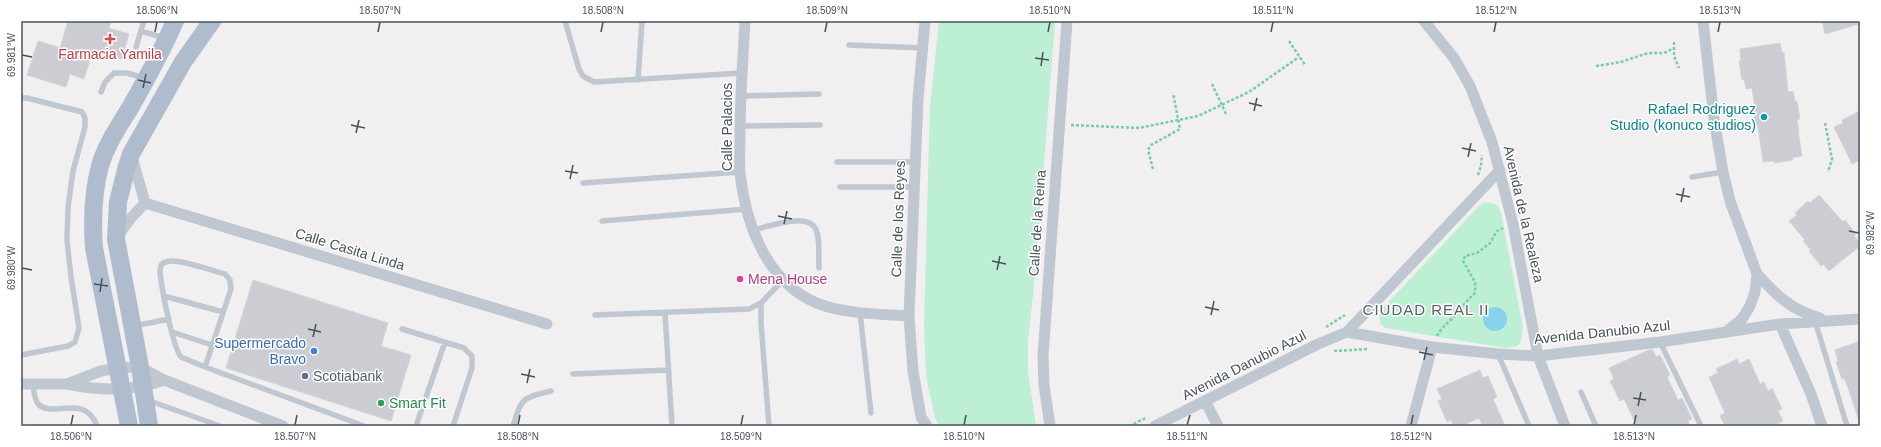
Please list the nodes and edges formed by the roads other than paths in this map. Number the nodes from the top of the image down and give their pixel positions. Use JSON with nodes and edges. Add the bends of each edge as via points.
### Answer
{"nodes":[{"id":1,"x":144,"y":21,"type":"edge"},
{"id":2,"x":175,"y":21,"type":"edge"},
{"id":3,"x":212,"y":21,"type":"edge"},
{"id":4,"x":565,"y":21,"type":"edge"},
{"id":5,"x":642,"y":21,"type":"edge"},
{"id":6,"x":745,"y":21,"type":"edge"},
{"id":7,"x":925,"y":21,"type":"edge"},
{"id":8,"x":1067,"y":21,"type":"edge"},
{"id":9,"x":1424,"y":21,"type":"edge"},
{"id":10,"x":1703,"y":21,"type":"edge"},
{"id":11,"x":141,"y":31,"type":"junction"},
{"id":12,"x":167,"y":39,"type":"junction"},
{"id":13,"x":849,"y":45,"type":"dead end"},
{"id":14,"x":136,"y":47,"type":"dead end"},
{"id":15,"x":922,"y":48,"type":"junction"},
{"id":16,"x":742,"y":73,"type":"junction"},
{"id":17,"x":146,"y":78,"type":"junction"},
{"id":18,"x":638,"y":80,"type":"junction"},
{"id":19,"x":101,"y":92,"type":"dead end"},
{"id":20,"x":819,"y":94,"type":"dead end"},
{"id":21,"x":741,"y":96,"type":"junction"},
{"id":22,"x":21,"y":98,"type":"edge"},
{"id":23,"x":820,"y":125,"type":"dead end"},
{"id":24,"x":740,"y":126,"type":"junction"},
{"id":25,"x":131,"y":154,"type":"junction"},
{"id":26,"x":837,"y":162,"type":"dead end"},
{"id":27,"x":915,"y":162,"type":"junction"},
{"id":28,"x":1500,"y":170,"type":"junction"},
{"id":29,"x":740,"y":172,"type":"junction"},
{"id":30,"x":1723,"y":172,"type":"junction"},
{"id":31,"x":1692,"y":177,"type":"dead end"},
{"id":32,"x":583,"y":183,"type":"dead end"},
{"id":33,"x":840,"y":187,"type":"dead end"},
{"id":34,"x":914,"y":187,"type":"junction"},
{"id":35,"x":145,"y":203,"type":"junction"},
{"id":36,"x":748,"y":209,"type":"junction"},
{"id":37,"x":602,"y":221,"type":"dead end"},
{"id":38,"x":753,"y":230,"type":"junction"},
{"id":39,"x":116,"y":239,"type":"junction"},
{"id":40,"x":818,"y":268,"type":"dead end"},
{"id":41,"x":1757,"y":274,"type":"junction"},
{"id":42,"x":783,"y":280,"type":"junction"},
{"id":43,"x":164,"y":296,"type":"junction"},
{"id":44,"x":761,"y":303,"type":"junction"},
{"id":45,"x":223,"y":312,"type":"junction"},
{"id":46,"x":665,"y":312,"type":"junction"},
{"id":47,"x":860,"y":312,"type":"junction"},
{"id":48,"x":595,"y":315,"type":"dead end"},
{"id":49,"x":909,"y":316,"type":"junction"},
{"id":50,"x":1860,"y":319,"type":"edge"},
{"id":51,"x":169,"y":320,"type":"junction"},
{"id":52,"x":1821,"y":320,"type":"junction"},
{"id":53,"x":547,"y":324,"type":"dead end"},
{"id":54,"x":1780,"y":324,"type":"junction"},
{"id":55,"x":132,"y":327,"type":"junction"},
{"id":56,"x":402,"y":329,"type":"dead end"},
{"id":57,"x":1728,"y":331,"type":"junction"},
{"id":58,"x":172,"y":332,"type":"junction"},
{"id":59,"x":1348,"y":332,"type":"junction"},
{"id":60,"x":445,"y":342,"type":"junction"},
{"id":61,"x":1660,"y":342,"type":"junction"},
{"id":62,"x":212,"y":345,"type":"junction"},
{"id":63,"x":1432,"y":347,"type":"junction"},
{"id":64,"x":1498,"y":354,"type":"junction"},
{"id":65,"x":21,"y":355,"type":"edge"},
{"id":66,"x":1538,"y":356,"type":"junction"},
{"id":67,"x":140,"y":367,"type":"junction"},
{"id":68,"x":205,"y":367,"type":"junction"},
{"id":69,"x":118,"y":368,"type":"junction"},
{"id":70,"x":668,"y":370,"type":"junction"},
{"id":71,"x":573,"y":374,"type":"dead end"},
{"id":72,"x":164,"y":380,"type":"junction"},
{"id":73,"x":21,"y":384,"type":"edge"},
{"id":74,"x":33,"y":384,"type":"junction"},
{"id":75,"x":67,"y":384,"type":"junction"},
{"id":76,"x":122,"y":389,"type":"junction"},
{"id":77,"x":551,"y":391,"type":"dead end"},
{"id":78,"x":1581,"y":392,"type":"dead end"},
{"id":79,"x":144,"y":393,"type":"junction"},
{"id":80,"x":1205,"y":401,"type":"junction"},
{"id":81,"x":871,"y":413,"type":"dead end"},
{"id":82,"x":1152,"y":421,"type":"edge"},
{"id":83,"x":922,"y":423,"type":"edge"},
{"id":84,"x":97,"y":426,"type":"edge"},
{"id":85,"x":129,"y":426,"type":"edge"},
{"id":86,"x":149,"y":426,"type":"edge"},
{"id":87,"x":220,"y":426,"type":"edge"},
{"id":88,"x":283,"y":426,"type":"edge"},
{"id":89,"x":364,"y":426,"type":"edge"},
{"id":90,"x":416,"y":426,"type":"edge"},
{"id":91,"x":453,"y":426,"type":"edge"},
{"id":92,"x":513,"y":426,"type":"edge"},
{"id":93,"x":672,"y":426,"type":"edge"},
{"id":94,"x":769,"y":426,"type":"edge"},
{"id":95,"x":1050,"y":426,"type":"edge"},
{"id":96,"x":1218,"y":426,"type":"edge"},
{"id":97,"x":1411,"y":426,"type":"edge"},
{"id":98,"x":1529,"y":426,"type":"edge"},
{"id":99,"x":1565,"y":426,"type":"edge"},
{"id":100,"x":1596,"y":426,"type":"edge"},
{"id":101,"x":1701,"y":426,"type":"edge"},
{"id":102,"x":1822,"y":426,"type":"edge"},
{"id":103,"x":1847,"y":426,"type":"edge"}],
"edges":[{"from":1,"to":11,"type":"lane"},
{"from":2,"to":12,"type":"main road"},
{"from":3,"to":25,"type":"main road","via":[[183,62]]},
{"from":4,"to":18,"type":"lane","via":[[583,76],[588,80],[603,82]]},
{"from":5,"to":18,"type":"lane"},
{"from":6,"to":16,"type":"street","name":"Calle Palacios"},
{"from":7,"to":15,"type":"street","name":"Calle de los Reyes"},
{"from":8,"to":95,"type":"street","name":"Calle de la Reina","via":[[1043,356]]},
{"from":9,"to":28,"type":"street","name":"Avenida de la Realeza","via":[[1454,58],[1470,86]]},
{"from":10,"to":30,"type":"street"},
{"from":11,"to":12,"type":"lane"},
{"from":11,"to":14,"type":"lane"},
{"from":12,"to":17,"type":"main road"},
{"from":13,"to":15,"type":"lane"},
{"from":15,"to":27,"type":"street","name":"Calle de los Reyes"},
{"from":16,"to":18,"type":"lane"},
{"from":16,"to":21,"type":"street","name":"Calle Palacios"},
{"from":17,"to":19,"type":"lane","via":[[127,73],[114,73],[105,82]]},
{"from":17,"to":69,"type":"main road","via":[[114,135],[101,164],[95,190],[92,222],[94,248]]},
{"from":20,"to":21,"type":"lane"},
{"from":21,"to":24,"type":"street","name":"Calle Palacios"},
{"from":22,"to":65,"type":"lane","via":[[82,112],[85,118],[68,207],[67,240],[78,335],[75,342],[68,346]]},
{"from":23,"to":24,"type":"lane"},
{"from":24,"to":29,"type":"street","name":"Calle Palacios"},
{"from":25,"to":35,"type":"street"},
{"from":25,"to":39,"type":"main road","via":[[118,202]]},
{"from":26,"to":27,"type":"lane"},
{"from":27,"to":34,"type":"street","name":"Calle de los Reyes"},
{"from":28,"to":59,"type":"street","name":"Avenida Danubio Azul"},
{"from":28,"to":66,"type":"street","name":"Avenida de la Realeza"},
{"from":29,"to":32,"type":"lane"},
{"from":29,"to":36,"type":"street","name":"Calle Palacios"},
{"from":30,"to":31,"type":"lane"},
{"from":30,"to":41,"type":"street","via":[[1730,200]]},
{"from":33,"to":34,"type":"lane"},
{"from":34,"to":49,"type":"street","name":"Calle de los Reyes"},
{"from":35,"to":39,"type":"street"},
{"from":35,"to":53,"type":"street","name":"Calle Casita Linda"},
{"from":36,"to":37,"type":"lane"},
{"from":36,"to":38,"type":"street","name":"Calle Palacios"},
{"from":38,"to":40,"type":"lane","via":[[791,221],[809,222],[815,227],[817,235]]},
{"from":38,"to":42,"type":"street","name":"Calle Palacios","via":[[761,250]]},
{"from":39,"to":55,"type":"main road"},
{"from":41,"to":52,"type":"street","via":[[1787,304]]},
{"from":41,"to":57,"type":"street","via":[[1750,306],[1742,319]]},
{"from":42,"to":44,"type":"lane"},
{"from":42,"to":47,"type":"street","name":"Calle Palacios","via":[[803,295],[825,306]]},
{"from":43,"to":45,"type":"lane"},
{"from":43,"to":45,"type":"lane","via":[[160,271],[164,262],[175,261],[225,274],[231,284]]},
{"from":43,"to":51,"type":"lane"},
{"from":44,"to":46,"type":"lane","via":[[749,309]]},
{"from":44,"to":94,"type":"lane"},
{"from":45,"to":62,"type":"lane"},
{"from":46,"to":48,"type":"lane"},
{"from":46,"to":70,"type":"lane"},
{"from":47,"to":49,"type":"street","name":"Calle Palacios"},
{"from":47,"to":81,"type":"lane"},
{"from":49,"to":83,"type":"street","name":"Calle de los Reyes","via":[[913,372]]},
{"from":50,"to":52,"type":"street","name":"Avenida Danubio Azul"},
{"from":51,"to":55,"type":"lane"},
{"from":51,"to":58,"type":"lane"},
{"from":52,"to":54,"type":"street","name":"Avenida Danubio Azul"},
{"from":52,"to":103,"type":"lane"},
{"from":54,"to":57,"type":"street","name":"Avenida Danubio Azul"},
{"from":54,"to":102,"type":"street"},
{"from":55,"to":67,"type":"main road"},
{"from":56,"to":60,"type":"lane"},
{"from":57,"to":61,"type":"street","name":"Avenida Danubio Azul"},
{"from":58,"to":62,"type":"lane"},
{"from":58,"to":68,"type":"lane","via":[[178,354]]},
{"from":59,"to":63,"type":"street","name":"Avenida Danubio Azul"},
{"from":59,"to":80,"type":"street","name":"Avenida Danubio Azul","via":[[1312,347]]},
{"from":60,"to":90,"type":"lane"},
{"from":60,"to":91,"type":"lane","via":[[469,352],[473,362]]},
{"from":61,"to":66,"type":"street","name":"Avenida Danubio Azul"},
{"from":61,"to":101,"type":"lane"},
{"from":62,"to":68,"type":"lane"},
{"from":63,"to":64,"type":"street","name":"Avenida Danubio Azul"},
{"from":63,"to":97,"type":"street"},
{"from":64,"to":66,"type":"street","name":"Avenida Danubio Azul"},
{"from":64,"to":98,"type":"lane"},
{"from":66,"to":99,"type":"street","name":"Avenida de la Realeza"},
{"from":67,"to":69,"type":"street"},
{"from":67,"to":72,"type":"street"},
{"from":67,"to":79,"type":"main road"},
{"from":68,"to":89,"type":"lane"},
{"from":69,"to":75,"type":"street","via":[[101,371]]},
{"from":69,"to":76,"type":"main road"},
{"from":70,"to":71,"type":"lane"},
{"from":70,"to":93,"type":"lane"},
{"from":72,"to":79,"type":"street"},
{"from":72,"to":88,"type":"street"},
{"from":73,"to":74,"type":"street"},
{"from":74,"to":75,"type":"street"},
{"from":74,"to":84,"type":"lane","via":[[35,398],[40,405],[46,408],[85,410],[91,414]]},
{"from":75,"to":76,"type":"street","via":[[100,390]]},
{"from":76,"to":79,"type":"street"},
{"from":76,"to":85,"type":"main road"},
{"from":77,"to":92,"type":"lane","via":[[524,400]]},
{"from":78,"to":100,"type":"lane"},
{"from":79,"to":86,"type":"main road"},
{"from":79,"to":87,"type":"lane"},
{"from":80,"to":82,"type":"street","name":"Avenida Danubio Azul"},
{"from":80,"to":96,"type":"street"}]}
